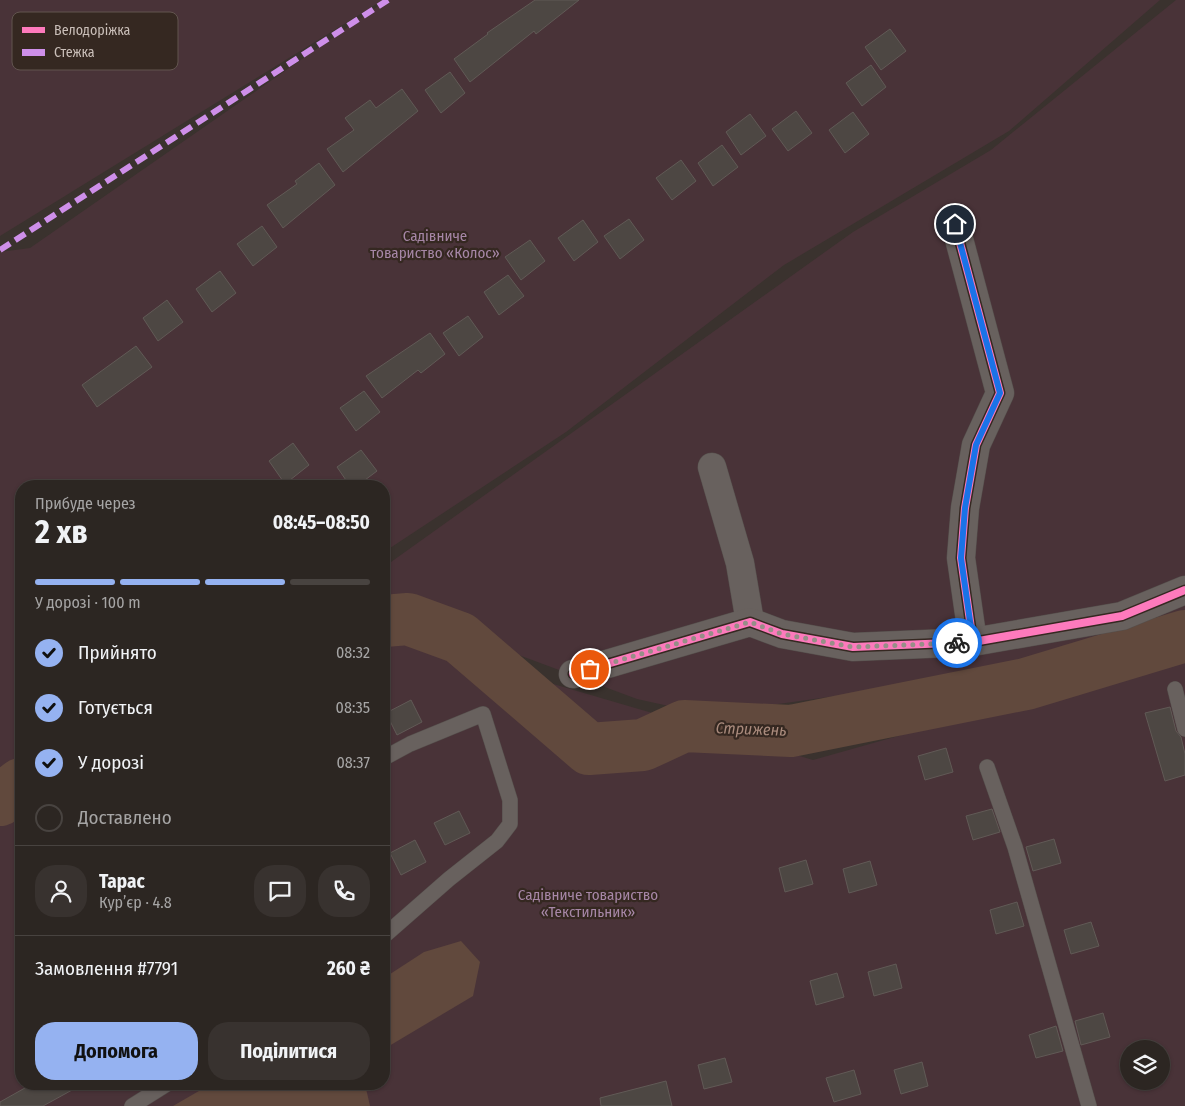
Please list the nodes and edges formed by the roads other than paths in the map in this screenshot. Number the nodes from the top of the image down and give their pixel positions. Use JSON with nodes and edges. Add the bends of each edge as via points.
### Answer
{"nodes":[{"id":1,"x":955,"y":224,"type":"dead end"},
{"id":2,"x":712,"y":467,"type":"dead end"},
{"id":3,"x":1185,"y":590,"type":"edge"},
{"id":4,"x":750,"y":622,"type":"junction"},
{"id":5,"x":973,"y":642,"type":"junction"},
{"id":6,"x":573,"y":674,"type":"dead end"},
{"id":7,"x":1174,"y":689,"type":"dead end"},
{"id":8,"x":1185,"y":729,"type":"edge"},
{"id":9,"x":390,"y":755,"type":"edge"},
{"id":10,"x":986,"y":768,"type":"dead end"},
{"id":11,"x":390,"y":931,"type":"edge"},
{"id":12,"x":157,"y":1090,"type":"edge"},
{"id":13,"x":132,"y":1106,"type":"edge"},
{"id":14,"x":1088,"y":1106,"type":"edge"}],
"edges":[{"from":1,"to":5,"type":"street","via":[[1000,393],[976,445],[965,508],[961,558]]},
{"from":2,"to":4,"type":"street","via":[[740,564]]},
{"from":3,"to":5,"type":"street","via":[[1122,616]]},
{"from":4,"to":5,"type":"street","via":[[782,634],[853,647]]},
{"from":4,"to":6,"type":"street"},
{"from":7,"to":8,"type":"lane"},
{"from":9,"to":11,"type":"lane","via":[[484,714],[510,800],[510,824],[497,841]]},
{"from":10,"to":14,"type":"lane","via":[[1016,847]]},
{"from":12,"to":13,"type":"lane"}]}
